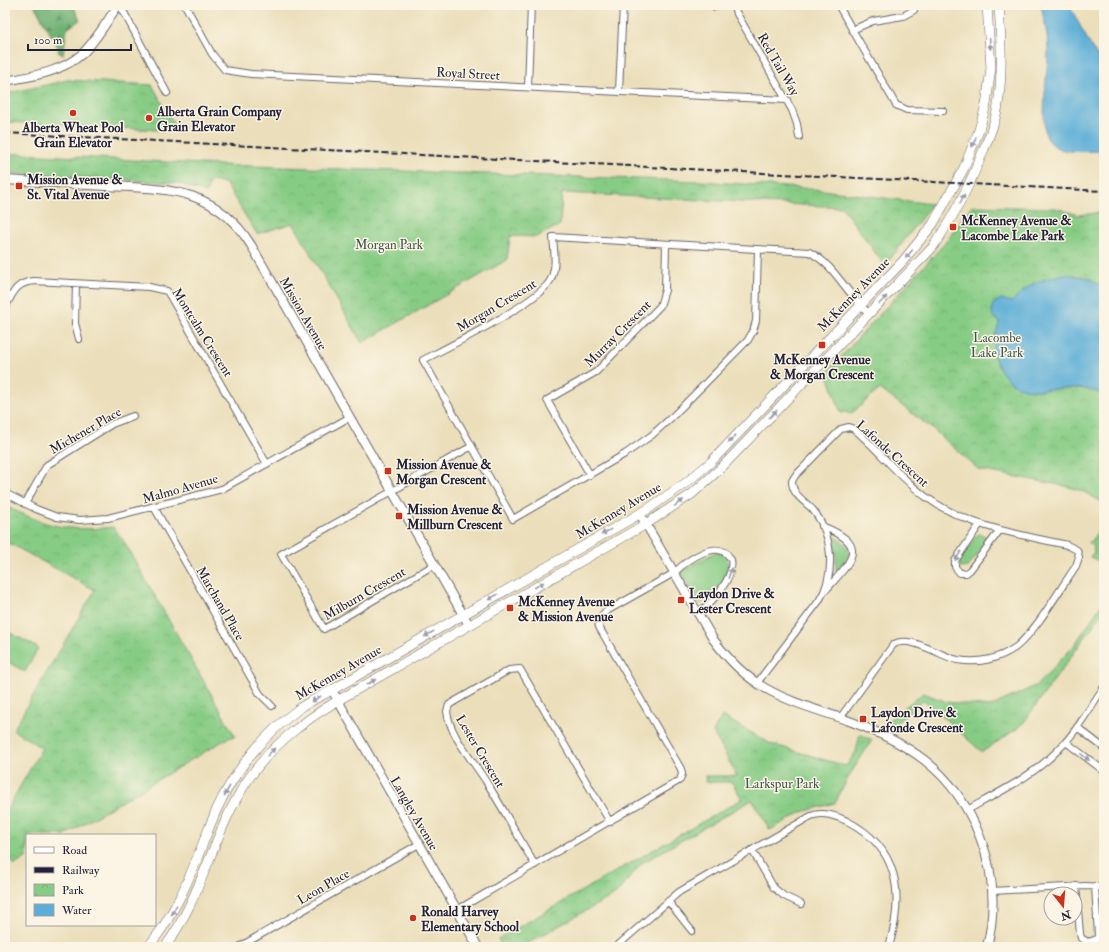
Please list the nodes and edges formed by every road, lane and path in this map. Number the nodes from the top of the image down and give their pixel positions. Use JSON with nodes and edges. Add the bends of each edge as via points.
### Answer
{"nodes":[{"id":1,"x":119,"y":5,"type":"edge"},
{"id":2,"x":185,"y":5,"type":"edge"},
{"id":3,"x":531,"y":5,"type":"edge"},
{"id":4,"x":623,"y":5,"type":"edge"},
{"id":5,"x":732,"y":5,"type":"edge"},
{"id":6,"x":838,"y":5,"type":"edge"},
{"id":7,"x":915,"y":5,"type":"edge"},
{"id":8,"x":987,"y":5,"type":"edge"},
{"id":9,"x":999,"y":5,"type":"edge"},
{"id":10,"x":852,"y":30,"type":"junction"},
{"id":11,"x":5,"y":81,"type":"edge"},
{"id":12,"x":528,"y":87,"type":"junction"},
{"id":13,"x":619,"y":91,"type":"junction"},
{"id":14,"x":167,"y":93,"type":"dead end"},
{"id":15,"x":786,"y":100,"type":"junction"},
{"id":16,"x":943,"y":111,"type":"dead end"},
{"id":17,"x":799,"y":137,"type":"dead end"},
{"id":18,"x":5,"y":180,"type":"edge"},
{"id":19,"x":666,"y":244,"type":"junction"},
{"id":20,"x":758,"y":250,"type":"junction"},
{"id":21,"x":76,"y":284,"type":"junction"},
{"id":22,"x":860,"y":306,"type":"junction"},
{"id":23,"x":5,"y":308,"type":"edge"},
{"id":24,"x":870,"y":314,"type":"junction"},
{"id":25,"x":79,"y":339,"type":"dead end"},
{"id":26,"x":133,"y":416,"type":"dead end"},
{"id":27,"x":350,"y":417,"type":"junction"},
{"id":28,"x":472,"y":446,"type":"junction"},
{"id":29,"x":267,"y":464,"type":"junction"},
{"id":30,"x":590,"y":475,"type":"junction"},
{"id":31,"x":393,"y":492,"type":"junction"},
{"id":32,"x":5,"y":493,"type":"edge"},
{"id":33,"x":26,"y":504,"type":"junction"},
{"id":34,"x":154,"y":507,"type":"junction"},
{"id":35,"x":640,"y":514,"type":"junction"},
{"id":36,"x":646,"y":524,"type":"junction"},
{"id":37,"x":980,"y":524,"type":"junction"},
{"id":38,"x":822,"y":526,"type":"junction"},
{"id":39,"x":1000,"y":530,"type":"junction"},
{"id":40,"x":434,"y":565,"type":"junction"},
{"id":41,"x":674,"y":573,"type":"junction"},
{"id":42,"x":824,"y":591,"type":"junction"},
{"id":43,"x":697,"y":613,"type":"junction"},
{"id":44,"x":463,"y":615,"type":"junction"},
{"id":45,"x":469,"y":625,"type":"junction"},
{"id":46,"x":757,"y":683,"type":"junction"},
{"id":47,"x":1104,"y":687,"type":"edge"},
{"id":48,"x":332,"y":690,"type":"junction"},
{"id":49,"x":337,"y":701,"type":"junction"},
{"id":50,"x":272,"y":706,"type":"dead end"},
{"id":51,"x":840,"y":718,"type":"junction"},
{"id":52,"x":1077,"y":727,"type":"junction"},
{"id":53,"x":1066,"y":742,"type":"junction"},
{"id":54,"x":1104,"y":748,"type":"edge"},
{"id":55,"x":1104,"y":771,"type":"edge"},
{"id":56,"x":968,"y":810,"type":"junction"},
{"id":57,"x":610,"y":822,"type":"junction"},
{"id":58,"x":419,"y":844,"type":"junction"},
{"id":59,"x":752,"y":850,"type":"junction"},
{"id":60,"x":535,"y":866,"type":"junction"},
{"id":61,"x":1083,"y":886,"type":"edge"},
{"id":62,"x":1096,"y":886,"type":"junction"},
{"id":63,"x":1104,"y":887,"type":"edge"},
{"id":64,"x":1043,"y":888,"type":"edge"},
{"id":65,"x":992,"y":890,"type":"junction"},
{"id":66,"x":668,"y":901,"type":"junction"},
{"id":67,"x":801,"y":904,"type":"dead end"},
{"id":68,"x":457,"y":910,"type":"junction"},
{"id":69,"x":1079,"y":926,"type":"edge"},
{"id":70,"x":692,"y":931,"type":"dead end"},
{"id":71,"x":148,"y":947,"type":"edge"},
{"id":72,"x":165,"y":947,"type":"edge"},
{"id":73,"x":239,"y":947,"type":"edge"},
{"id":74,"x":478,"y":947,"type":"edge"},
{"id":75,"x":616,"y":947,"type":"edge"},
{"id":76,"x":889,"y":947,"type":"edge"},
{"id":77,"x":987,"y":947,"type":"edge"}],
"edges":[{"from":1,"to":11,"type":"street","via":[[83,53],[68,65],[38,76]]},
{"from":1,"to":14,"type":"street"},
{"from":2,"to":12,"type":"street","name":"Royal Street","via":[[212,54],[225,70],[251,74]]},
{"from":3,"to":12,"type":"street"},
{"from":4,"to":13,"type":"street"},
{"from":5,"to":15,"type":"street","name":"Red Tail Way"},
{"from":6,"to":10,"type":"street"},
{"from":7,"to":10,"type":"street","via":[[914,10],[907,15],[873,21]]},
{"from":8,"to":22,"type":"main road","name":"McKenney Avenue","one_way":true,"via":[[989,84],[979,130],[964,168],[933,224],[903,261]]},
{"from":24,"to":9,"type":"main road","name":"McKenney Avenue","one_way":true,"via":[[932,248],[956,212],[974,175],[998,108],[1002,54]]},
{"from":10,"to":16,"type":"street","via":[[896,106],[907,110]]},
{"from":12,"to":13,"type":"street","name":"Royal Street"},
{"from":13,"to":15,"type":"street","name":"Royal Street"},
{"from":15,"to":17,"type":"street","name":"Red Tail Way","via":[[796,120]]},
{"from":18,"to":27,"type":"street","name":"Mission Avenue","via":[[164,188],[192,195],[218,208],[246,236]]},
{"from":19,"to":20,"type":"street","name":"Morgan Crescent"},
{"from":19,"to":28,"type":"street","name":"Morgan Crescent","via":[[553,237],[555,265],[551,280],[545,289],[499,319],[423,360]]},
{"from":19,"to":30,"type":"street","name":"Murray Crescent","via":[[665,290],[660,306],[596,372],[547,400]]},
{"from":20,"to":22,"type":"street","name":"Morgan Crescent","via":[[814,254],[827,265]]},
{"from":20,"to":30,"type":"street","name":"Morgan Crescent","via":[[756,321],[748,340],[663,426],[625,454]]},
{"from":21,"to":23,"type":"street","name":"Montcalm Crescent","via":[[24,282],[14,291]]},
{"from":21,"to":25,"type":"street","via":[[75,323]]},
{"from":21,"to":29,"type":"street","name":"Montcalm Crescent","via":[[149,287],[163,289],[170,294]]},
{"from":22,"to":24,"type":"street","name":"Morgan Crescent"},
{"from":22,"to":35,"type":"main road","name":"McKenney Avenue","one_way":true,"via":[[710,462],[682,486]]},
{"from":36,"to":24,"type":"main road","name":"McKenney Avenue","one_way":true,"via":[[692,494],[723,466]]},
{"from":26,"to":33,"type":"street","name":"Michener Place","via":[[112,424],[47,465]]},
{"from":27,"to":29,"type":"street","name":"Malmo Avenue"},
{"from":27,"to":31,"type":"street","name":"Mission Avenue"},
{"from":28,"to":30,"type":"street","name":"Morgan Crescent","via":[[513,519]]},
{"from":28,"to":31,"type":"street"},
{"from":29,"to":34,"type":"street","name":"Malmo Avenue","via":[[222,489]]},
{"from":31,"to":40,"type":"street","name":"Mission Avenue"},
{"from":31,"to":40,"type":"street","name":"Milburn Crescent","via":[[281,554],[324,629]]},
{"from":32,"to":33,"type":"street","name":"Malmo Avenue"},
{"from":33,"to":34,"type":"street","name":"Malmo Avenue","via":[[52,515],[80,520],[108,518]]},
{"from":34,"to":50,"type":"street","name":"Marchand Place","via":[[260,694]]},
{"from":35,"to":36,"type":"street"},
{"from":35,"to":44,"type":"main road","name":"McKenney Avenue","one_way":true},
{"from":36,"to":41,"type":"street"},
{"from":45,"to":36,"type":"main road","name":"McKenney Avenue","one_way":true},
{"from":37,"to":38,"type":"street","name":"Lafonde Crescent","via":[[954,514],[926,497],[856,431],[846,427],[836,433],[792,481],[795,493],[814,512]]},
{"from":37,"to":39,"type":"street","name":"Lafonde Crescent"},
{"from":37,"to":39,"type":"street","one_way":true,"via":[[955,561],[955,567],[960,573],[970,570]]},
{"from":38,"to":42,"type":"street","name":"Lafonde Crescent","via":[[828,541],[830,557],[829,576]]},
{"from":38,"to":42,"type":"street","name":"Lafonde Crescent","via":[[836,531],[850,545],[853,554]]},
{"from":39,"to":51,"type":"street","name":"Lafonde Crescent","via":[[1067,545],[1075,548],[1078,553],[1076,566],[1031,631],[1016,647],[1004,654],[977,661],[952,658],[908,641],[898,642],[893,645]]},
{"from":40,"to":44,"type":"street","name":"Mission Avenue"},
{"from":41,"to":43,"type":"street"},
{"from":43,"to":41,"type":"street","one_way":true,"via":[[706,608],[730,577],[730,557],[722,550],[712,549]]},
{"from":41,"to":57,"type":"street","via":[[606,612],[599,619],[599,627],[682,774],[675,785]]},
{"from":42,"to":46,"type":"street","name":"Lafonde Crescent"},
{"from":43,"to":46,"type":"street","via":[[712,639]]},
{"from":44,"to":45,"type":"street","name":"Mission Avenue"},
{"from":44,"to":48,"type":"main road","name":"McKenney Avenue","one_way":true},
{"from":49,"to":45,"type":"main road","name":"McKenney Avenue","one_way":true},
{"from":46,"to":51,"type":"street","via":[[791,702]]},
{"from":47,"to":52,"type":"street"},
{"from":48,"to":49,"type":"street","name":"Langley Avenue"},
{"from":48,"to":71,"type":"main road","name":"McKenney Avenue","one_way":true,"via":[[281,723],[254,751],[234,779],[217,810],[177,904]]},
{"from":49,"to":58,"type":"street","name":"Langley Avenue"},
{"from":72,"to":49,"type":"main road","name":"McKenney Avenue","one_way":true,"via":[[184,917],[246,782],[288,734]]},
{"from":51,"to":56,"type":"street","via":[[887,736],[912,750],[944,778]]},
{"from":52,"to":53,"type":"street"},
{"from":52,"to":54,"type":"street"},
{"from":53,"to":55,"type":"street","one_way":true},
{"from":53,"to":56,"type":"street","via":[[1033,772]]},
{"from":56,"to":65,"type":"street","via":[[984,848]]},
{"from":57,"to":60,"type":"street"},
{"from":57,"to":60,"type":"street","name":"Lester Crescent","via":[[520,669],[509,670],[457,700],[447,711],[458,738],[487,782]]},
{"from":58,"to":68,"type":"street","name":"Langley Avenue"},
{"from":58,"to":73,"type":"street","name":"Leon Place"},
{"from":59,"to":66,"type":"street","via":[[682,890]]},
{"from":59,"to":67,"type":"street","via":[[774,888]]},
{"from":59,"to":76,"type":"street","via":[[817,814],[836,816],[859,828],[880,849],[896,882],[897,911]]},
{"from":60,"to":68,"type":"street"},
{"from":61,"to":62,"type":"street"},
{"from":62,"to":63,"type":"street"},
{"from":62,"to":69,"type":"street","via":[[1096,939],[1088,942],[1081,938]]},
{"from":64,"to":65,"type":"street"},
{"from":65,"to":77,"type":"street","via":[[992,919]]},
{"from":66,"to":70,"type":"street"},
{"from":66,"to":75,"type":"street"},
{"from":68,"to":74,"type":"street","name":"Langley Avenue"}]}
